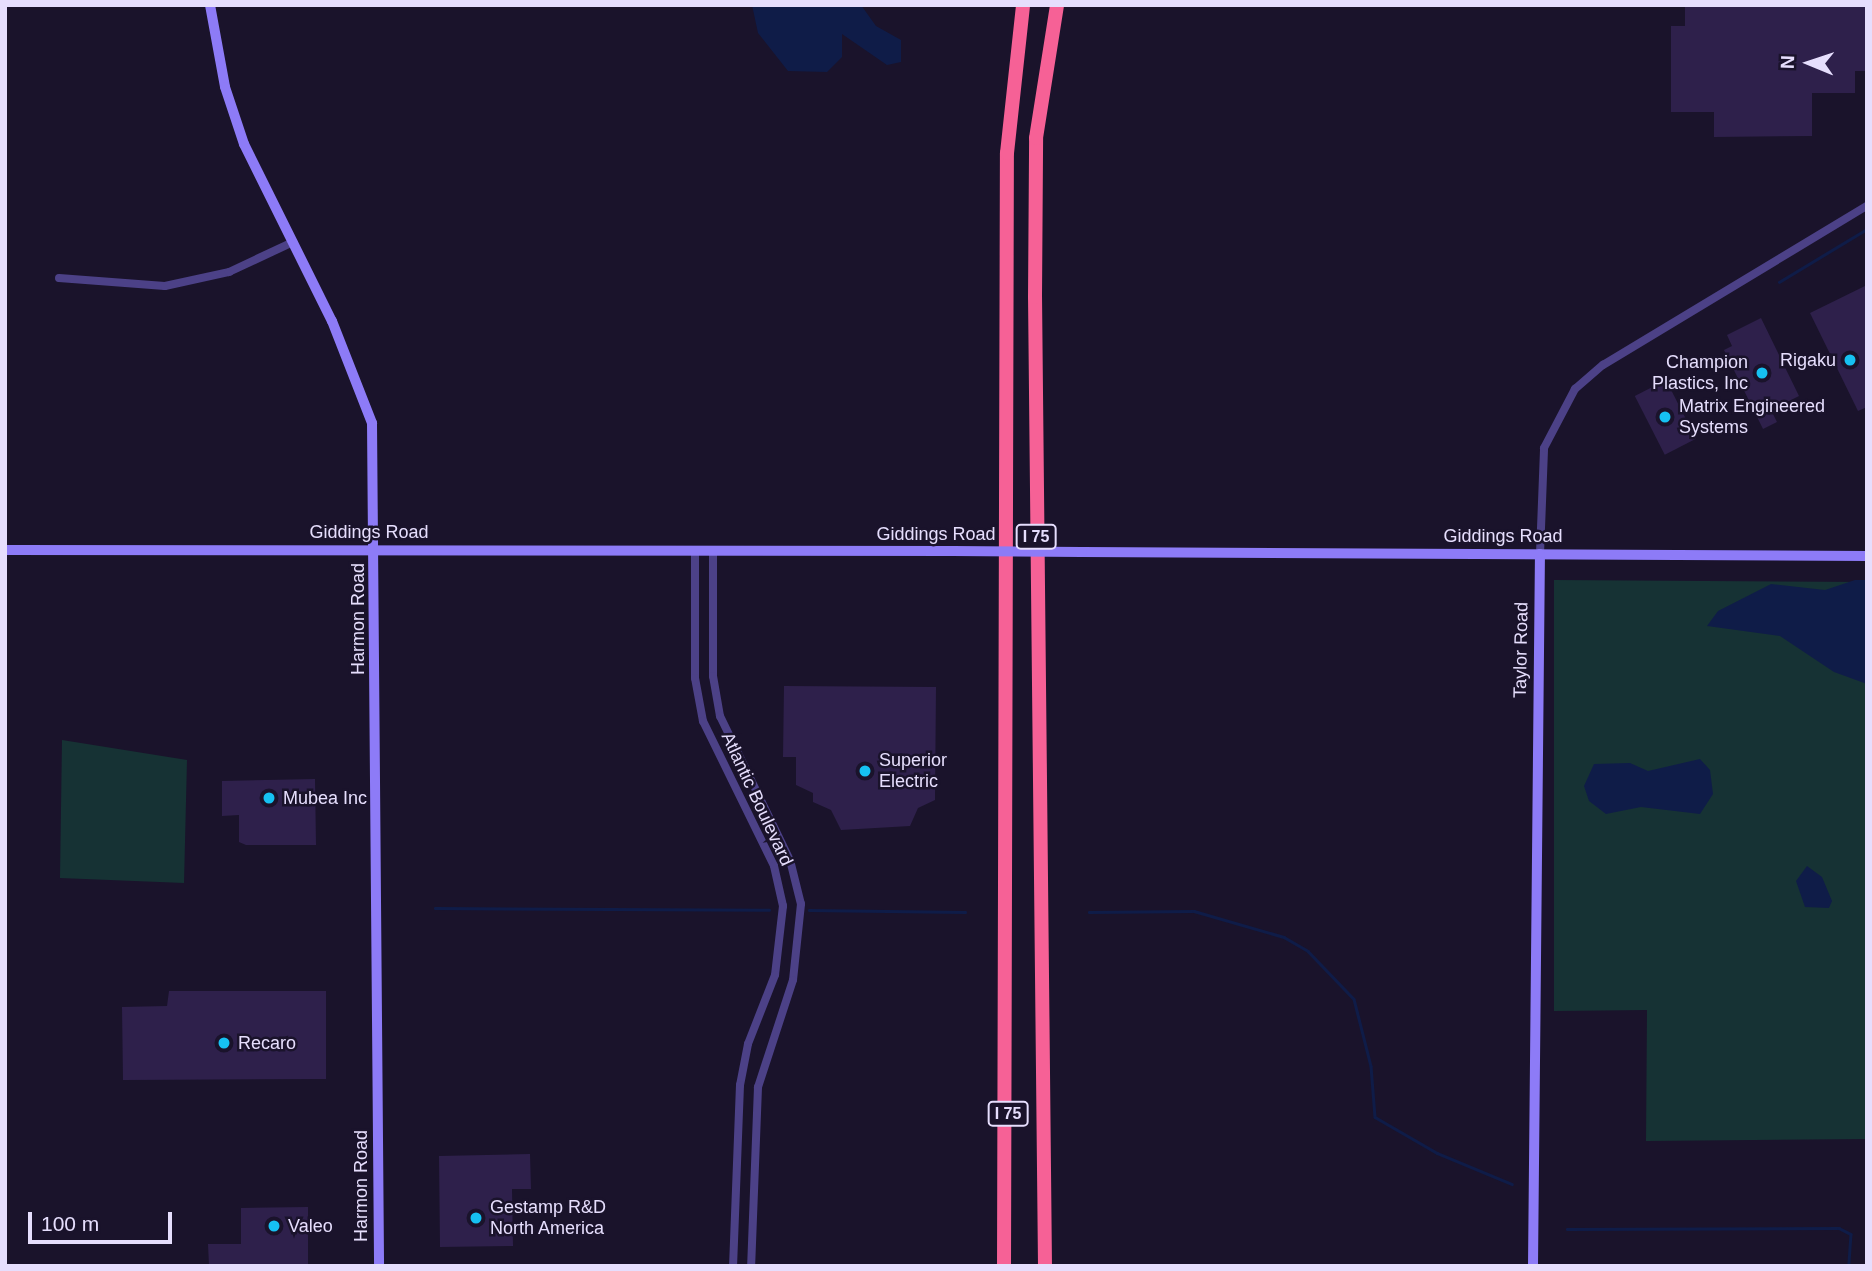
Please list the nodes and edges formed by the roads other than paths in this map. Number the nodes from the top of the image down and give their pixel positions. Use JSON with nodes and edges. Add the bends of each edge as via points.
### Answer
{"nodes":[{"id":1,"x":210,"y":5,"type":"edge"},
{"id":2,"x":1023,"y":5,"type":"edge"},
{"id":3,"x":1057,"y":5,"type":"edge"},
{"id":4,"x":1867,"y":206,"type":"edge"},
{"id":5,"x":293,"y":242,"type":"junction"},
{"id":6,"x":59,"y":278,"type":"dead end"},
{"id":7,"x":5,"y":550,"type":"edge"},
{"id":8,"x":375,"y":550,"type":"junction"},
{"id":9,"x":695,"y":551,"type":"junction"},
{"id":10,"x":713,"y":551,"type":"junction"},
{"id":11,"x":1540,"y":554,"type":"junction"},
{"id":12,"x":1867,"y":556,"type":"edge"},
{"id":13,"x":379,"y":1266,"type":"edge"},
{"id":14,"x":733,"y":1266,"type":"edge"},
{"id":15,"x":751,"y":1266,"type":"edge"},
{"id":16,"x":1003,"y":1266,"type":"edge"},
{"id":17,"x":1045,"y":1266,"type":"edge"},
{"id":18,"x":1533,"y":1266,"type":"edge"}],
"edges":[{"from":1,"to":5,"type":"street","name":"Harmon Road","via":[[240,133]]},
{"from":2,"to":16,"type":"highway","number":"I 75","via":[[1007,153]]},
{"from":3,"to":17,"type":"highway","number":"I 75","via":[[1036,138]]},
{"from":4,"to":11,"type":"street","name":"Taylor Road","via":[[1603,365],[1575,389],[1543,453]]},
{"from":5,"to":6,"type":"street","via":[[229,272],[176,284]]},
{"from":5,"to":8,"type":"street","name":"Harmon Road","via":[[365,394],[375,450]]},
{"from":7,"to":8,"type":"street","name":"Giddings Road"},
{"from":8,"to":9,"type":"street","name":"Giddings Road"},
{"from":8,"to":13,"type":"street","name":"Harmon Road"},
{"from":9,"to":10,"type":"street","name":"Giddings Road"},
{"from":9,"to":14,"type":"street","name":"Atlantic Boulevard","via":[[695,678],[703,722],[774,866],[783,906],[775,975],[748,1044],[740,1085]]},
{"from":10,"to":11,"type":"street","name":"Giddings Road","bridge":true},
{"from":10,"to":15,"type":"street","name":"Atlantic Boulevard","via":[[713,676],[720,716],[790,860],[801,904],[793,980],[758,1087]]},
{"from":11,"to":12,"type":"street","name":"Giddings Road"},
{"from":11,"to":18,"type":"street","name":"Taylor Road"}]}
